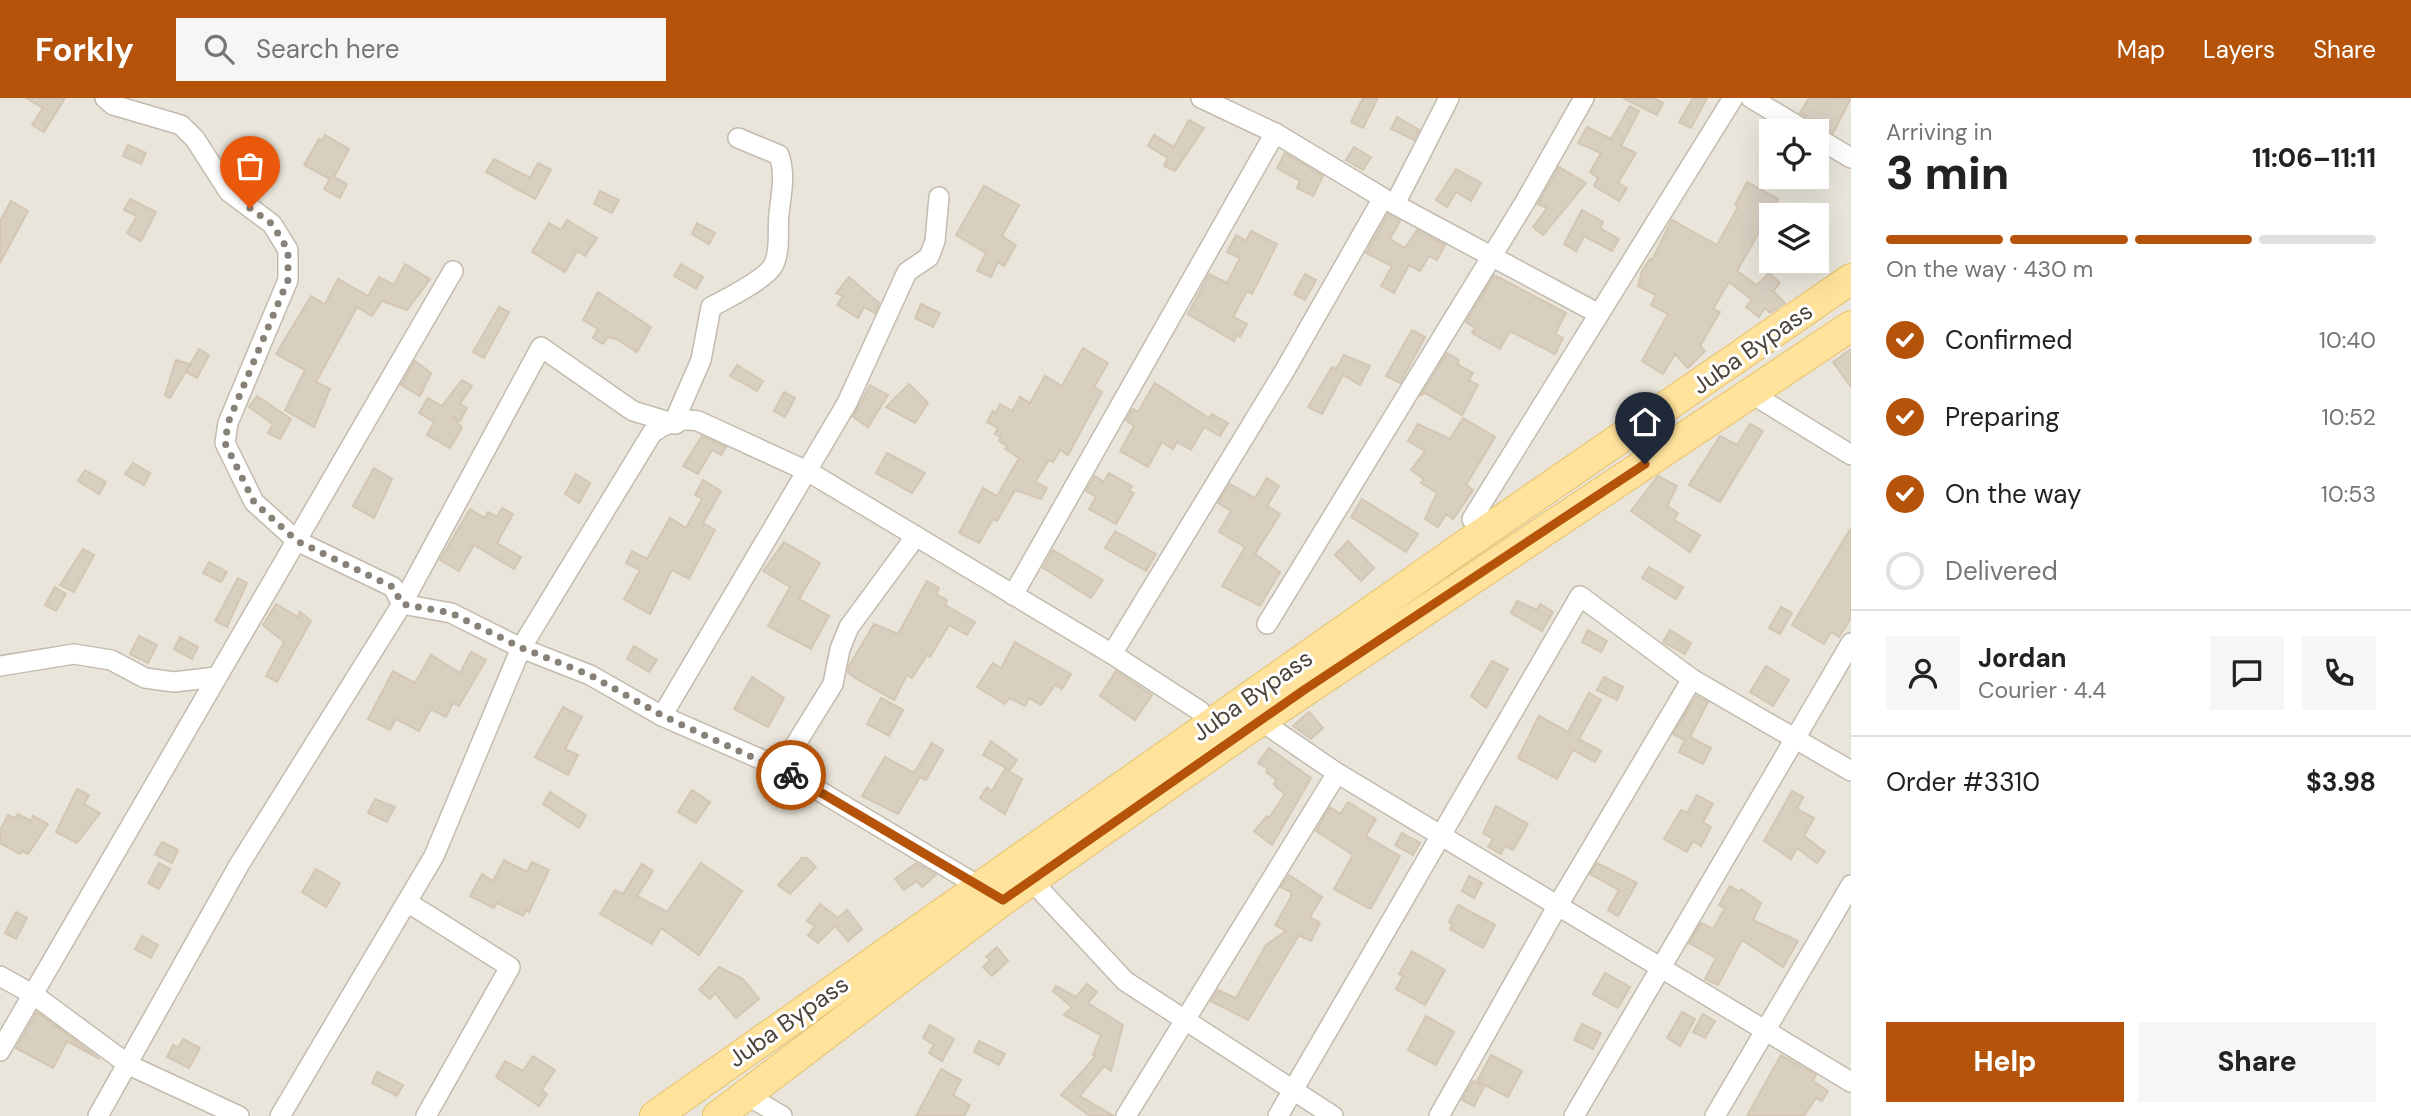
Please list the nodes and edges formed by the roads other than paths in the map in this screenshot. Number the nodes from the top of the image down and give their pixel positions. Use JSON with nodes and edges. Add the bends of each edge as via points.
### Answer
{"nodes":[{"id":1,"x":105,"y":98,"type":"edge"},
{"id":2,"x":1202,"y":98,"type":"edge"},
{"id":3,"x":1449,"y":98,"type":"edge"},
{"id":4,"x":1584,"y":98,"type":"edge"},
{"id":5,"x":1733,"y":98,"type":"edge"},
{"id":6,"x":1751,"y":98,"type":"edge"},
{"id":7,"x":1786,"y":119,"type":"edge"},
{"id":8,"x":1275,"y":133,"type":"junction"},
{"id":9,"x":738,"y":138,"type":"dead end"},
{"id":10,"x":1829,"y":145,"type":"edge"},
{"id":11,"x":1851,"y":158,"type":"edge"},
{"id":12,"x":939,"y":197,"type":"dead end"},
{"id":13,"x":1389,"y":201,"type":"junction"},
{"id":14,"x":1492,"y":254,"type":"junction"},
{"id":15,"x":453,"y":271,"type":"dead end"},
{"id":16,"x":1851,"y":279,"type":"edge"},
{"id":17,"x":1599,"y":314,"type":"junction"},
{"id":18,"x":1851,"y":326,"type":"edge"},
{"id":19,"x":1752,"y":394,"type":"junction"},
{"id":20,"x":698,"y":421,"type":"junction"},
{"id":21,"x":673,"y":424,"type":"junction"},
{"id":22,"x":1851,"y":455,"type":"edge"},
{"id":23,"x":809,"y":472,"type":"junction"},
{"id":24,"x":1472,"y":519,"type":"dead end"},
{"id":25,"x":916,"y":536,"type":"junction"},
{"id":26,"x":297,"y":541,"type":"junction"},
{"id":27,"x":1013,"y":595,"type":"junction"},
{"id":28,"x":402,"y":604,"type":"junction"},
{"id":29,"x":1267,"y":624,"type":"dead end"},
{"id":30,"x":1851,"y":643,"type":"edge"},
{"id":31,"x":522,"y":648,"type":"junction"},
{"id":32,"x":1112,"y":654,"type":"junction"},
{"id":33,"x":0,"y":666,"type":"edge"},
{"id":34,"x":216,"y":677,"type":"junction"},
{"id":35,"x":1692,"y":679,"type":"junction"},
{"id":36,"x":1200,"y":711,"type":"dead end"},
{"id":37,"x":663,"y":716,"type":"junction"},
{"id":38,"x":1261,"y":721,"type":"junction"},
{"id":39,"x":1796,"y":738,"type":"junction"},
{"id":40,"x":781,"y":768,"type":"junction"},
{"id":41,"x":1851,"y":771,"type":"edge"},
{"id":42,"x":1336,"y":773,"type":"junction"},
{"id":43,"x":1442,"y":838,"type":"junction"},
{"id":44,"x":1032,"y":881,"type":"junction"},
{"id":45,"x":1851,"y":885,"type":"edge"},
{"id":46,"x":1003,"y":900,"type":"junction"},
{"id":47,"x":407,"y":902,"type":"junction"},
{"id":48,"x":1558,"y":905,"type":"junction"},
{"id":49,"x":1658,"y":969,"type":"junction"},
{"id":50,"x":0,"y":976,"type":"edge"},
{"id":51,"x":34,"y":995,"type":"junction"},
{"id":52,"x":1186,"y":1020,"type":"junction"},
{"id":53,"x":1765,"y":1030,"type":"junction"},
{"id":54,"x":0,"y":1052,"type":"edge"},
{"id":55,"x":129,"y":1065,"type":"junction"},
{"id":56,"x":1851,"y":1082,"type":"edge"},
{"id":57,"x":1291,"y":1090,"type":"junction"},
{"id":58,"x":747,"y":1095,"type":"junction"},
{"id":59,"x":98,"y":1116,"type":"edge"},
{"id":60,"x":239,"y":1116,"type":"edge"},
{"id":61,"x":280,"y":1116,"type":"edge"},
{"id":62,"x":426,"y":1116,"type":"edge"},
{"id":63,"x":655,"y":1116,"type":"edge"},
{"id":64,"x":718,"y":1116,"type":"edge"},
{"id":65,"x":782,"y":1116,"type":"edge"},
{"id":66,"x":1126,"y":1116,"type":"edge"},
{"id":67,"x":1278,"y":1116,"type":"edge"},
{"id":68,"x":1333,"y":1116,"type":"edge"},
{"id":69,"x":1439,"y":1116,"type":"edge"},
{"id":70,"x":1574,"y":1116,"type":"edge"},
{"id":71,"x":1715,"y":1116,"type":"edge"}],
"edges":[{"from":1,"to":26,"type":"street","via":[[113,105],[181,125],[229,192],[272,224],[288,250],[288,280],[228,423],[225,443],[254,502]]},
{"from":2,"to":8,"type":"street"},
{"from":3,"to":13,"type":"street"},
{"from":4,"to":14,"type":"street"},
{"from":5,"to":17,"type":"street"},
{"from":6,"to":7,"type":"street"},
{"from":8,"to":13,"type":"street"},
{"from":8,"to":27,"type":"street"},
{"from":9,"to":21,"type":"street","via":[[779,155],[785,172],[773,266],[711,307],[701,360]]},
{"from":10,"to":11,"type":"street"},
{"from":12,"to":23,"type":"street","via":[[933,250],[907,272],[847,403]]},
{"from":13,"to":14,"type":"street"},
{"from":13,"to":32,"type":"street"},
{"from":14,"to":17,"type":"street"},
{"from":14,"to":29,"type":"street"},
{"from":15,"to":26,"type":"street"},
{"from":16,"to":63,"type":"main road","name":"Juba Bypass"},
{"from":17,"to":24,"type":"street"},
{"from":18,"to":19,"type":"main road","name":"Juba Bypass"},
{"from":19,"to":22,"type":"street"},
{"from":19,"to":38,"type":"main road","name":"Juba Bypass"},
{"from":20,"to":21,"type":"street"},
{"from":20,"to":23,"type":"street"},
{"from":20,"to":31,"type":"street","via":[[680,418],[652,433]]},
{"from":21,"to":28,"type":"street","via":[[633,411],[541,347]]},
{"from":23,"to":25,"type":"street"},
{"from":23,"to":37,"type":"street"},
{"from":25,"to":27,"type":"street"},
{"from":25,"to":40,"type":"street","via":[[849,627],[833,684]]},
{"from":26,"to":28,"type":"street","via":[[393,587]]},
{"from":26,"to":34,"type":"street"},
{"from":27,"to":32,"type":"street"},
{"from":28,"to":31,"type":"street","via":[[451,613]]},
{"from":28,"to":55,"type":"street","via":[[239,865]]},
{"from":30,"to":39,"type":"street"},
{"from":31,"to":37,"type":"street","via":[[590,675]]},
{"from":31,"to":47,"type":"street","via":[[433,856]]},
{"from":32,"to":36,"type":"street"},
{"from":33,"to":34,"type":"street","via":[[74,654],[111,660],[145,678]]},
{"from":34,"to":51,"type":"street"},
{"from":35,"to":39,"type":"street"},
{"from":35,"to":43,"type":"street","via":[[1580,596]]},
{"from":35,"to":48,"type":"street"},
{"from":37,"to":40,"type":"street"},
{"from":38,"to":42,"type":"street"},
{"from":38,"to":44,"type":"main road","name":"Juba Bypass"},
{"from":39,"to":41,"type":"street"},
{"from":39,"to":49,"type":"street"},
{"from":40,"to":46,"type":"street"},
{"from":42,"to":43,"type":"street"},
{"from":42,"to":52,"type":"street"},
{"from":43,"to":48,"type":"street"},
{"from":43,"to":57,"type":"street"},
{"from":44,"to":46,"type":"main road","name":"Juba Bypass"},
{"from":44,"to":52,"type":"street","via":[[1125,981]]},
{"from":45,"to":53,"type":"street"},
{"from":46,"to":58,"type":"main road","name":"Juba Bypass"},
{"from":47,"to":61,"type":"street"},
{"from":47,"to":62,"type":"street","via":[[510,967]]},
{"from":48,"to":49,"type":"street"},
{"from":48,"to":69,"type":"street"},
{"from":49,"to":53,"type":"street"},
{"from":49,"to":70,"type":"street"},
{"from":50,"to":51,"type":"street"},
{"from":51,"to":54,"type":"street"},
{"from":51,"to":55,"type":"street"},
{"from":52,"to":57,"type":"street"},
{"from":52,"to":66,"type":"street"},
{"from":53,"to":56,"type":"street"},
{"from":53,"to":71,"type":"street"},
{"from":55,"to":59,"type":"street"},
{"from":55,"to":60,"type":"street"},
{"from":57,"to":67,"type":"street"},
{"from":57,"to":68,"type":"street"},
{"from":58,"to":64,"type":"main road","name":"Juba Bypass"},
{"from":58,"to":65,"type":"street"}]}
